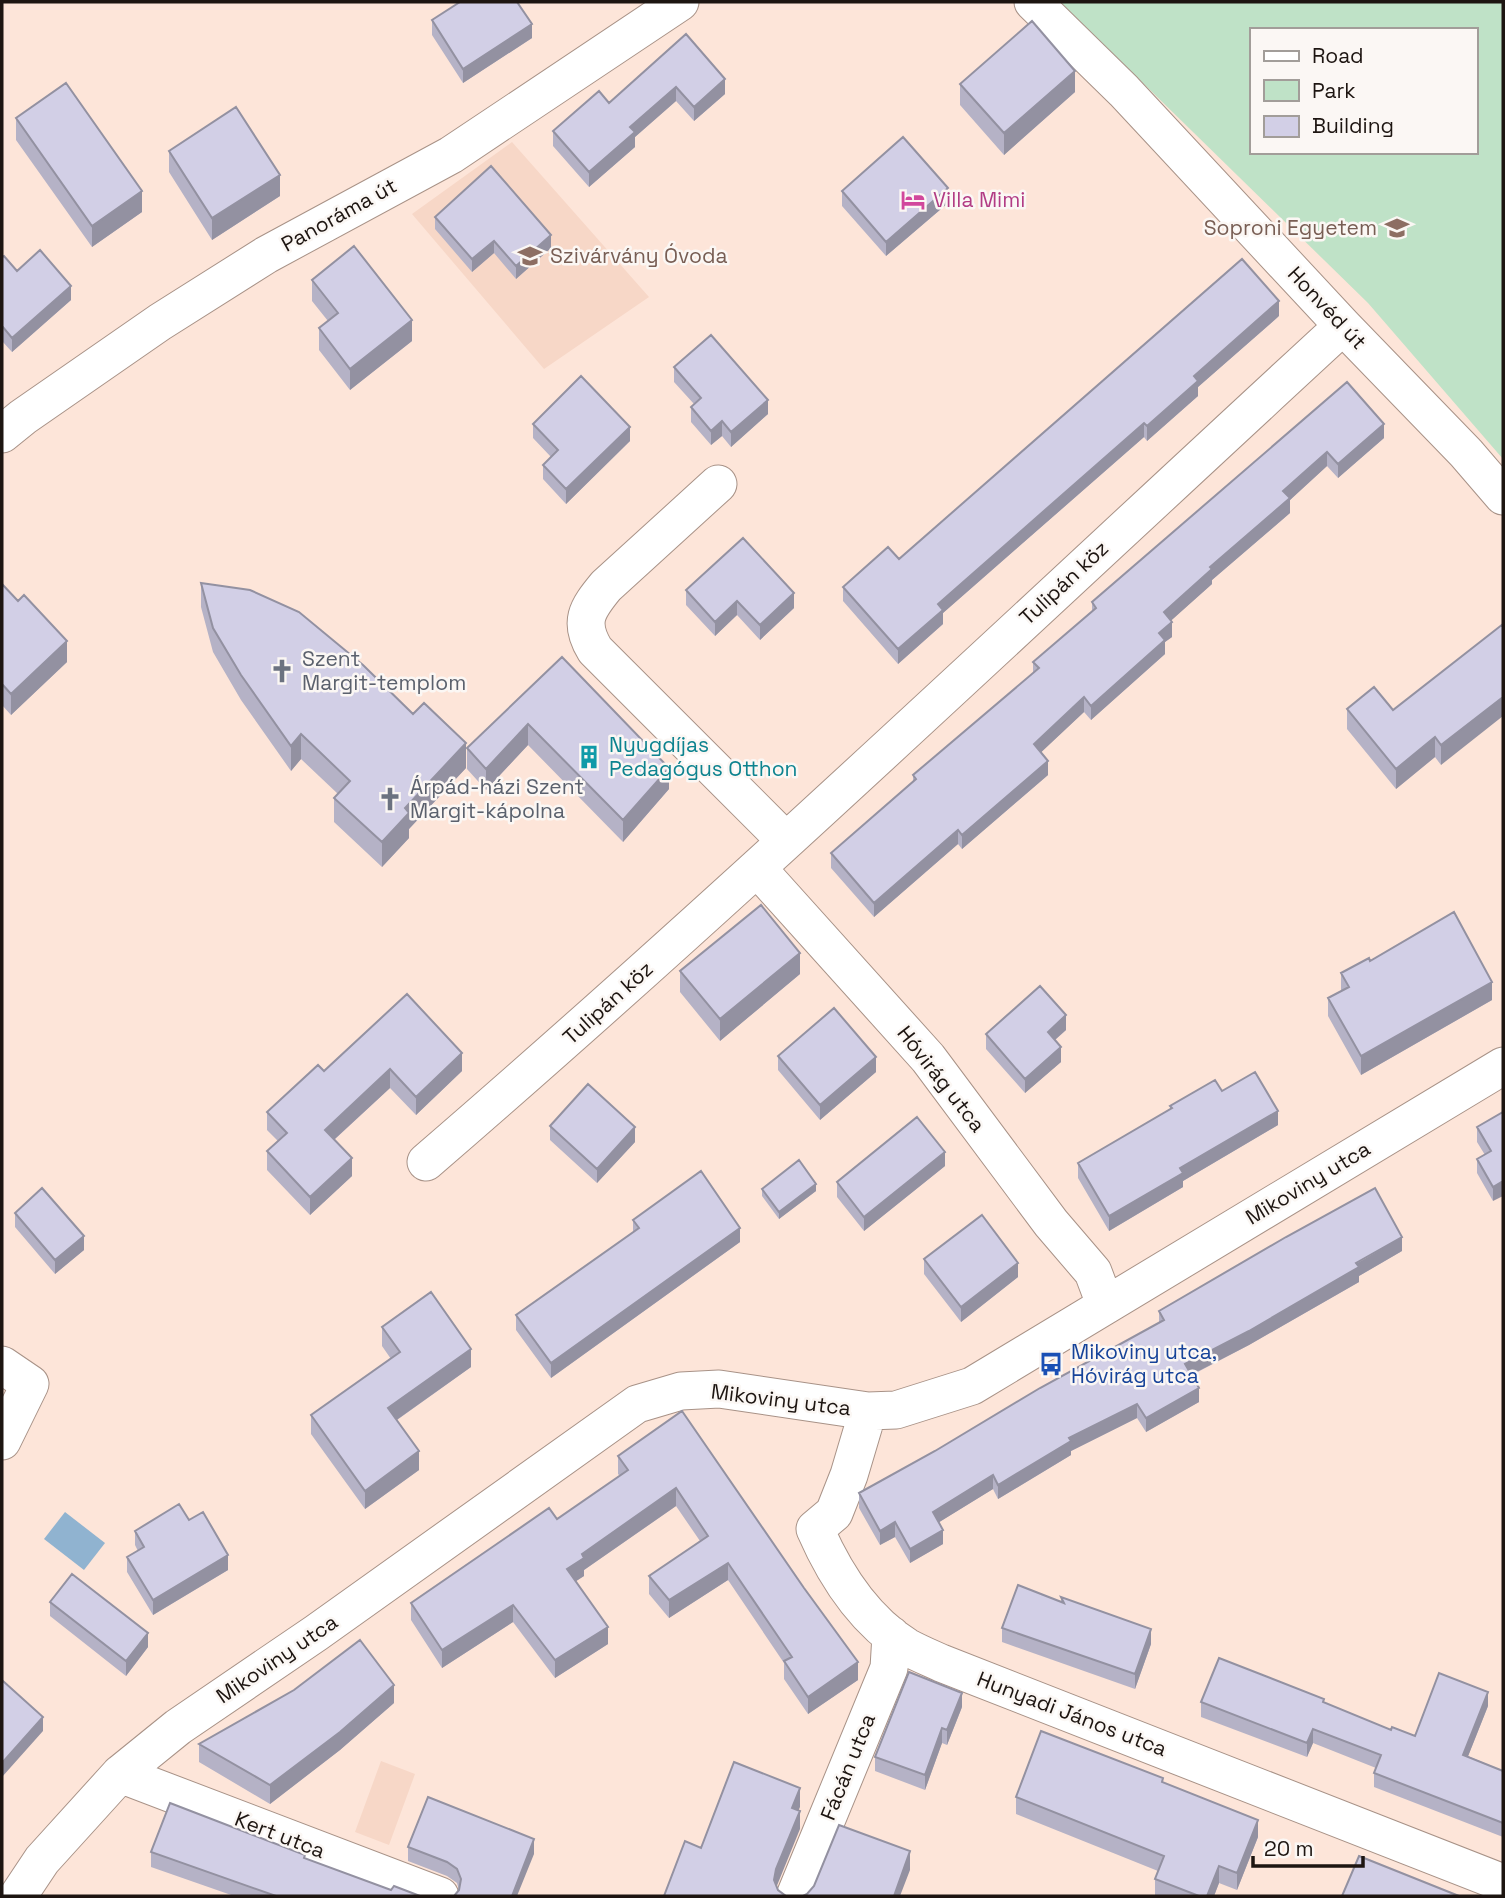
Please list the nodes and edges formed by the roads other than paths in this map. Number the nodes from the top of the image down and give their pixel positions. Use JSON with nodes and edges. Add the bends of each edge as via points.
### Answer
{"nodes":[{"id":1,"x":681,"y":2,"type":"edge"},
{"id":2,"x":1033,"y":2,"type":"edge"},
{"id":3,"x":1343,"y":326,"type":"junction"},
{"id":4,"x":2,"y":434,"type":"edge"},
{"id":5,"x":718,"y":484,"type":"dead end"},
{"id":6,"x":1503,"y":496,"type":"edge"},
{"id":7,"x":785,"y":840,"type":"junction"},
{"id":8,"x":757,"y":868,"type":"junction"},
{"id":9,"x":1503,"y":1066,"type":"edge"},
{"id":10,"x":426,"y":1162,"type":"dead end"},
{"id":11,"x":1105,"y":1304,"type":"junction"},
{"id":12,"x":16,"y":1375,"type":"edge"},
{"id":13,"x":868,"y":1411,"type":"junction"},
{"id":14,"x":2,"y":1441,"type":"edge"},
{"id":15,"x":891,"y":1635,"type":"junction"},
{"id":16,"x":120,"y":1774,"type":"junction"},
{"id":17,"x":1503,"y":1883,"type":"edge"},
{"id":18,"x":18,"y":1896,"type":"edge"},
{"id":19,"x":440,"y":1896,"type":"edge"},
{"id":20,"x":795,"y":1896,"type":"edge"}],
"edges":[{"from":1,"to":4,"type":"street","name":"Panoráma út","via":[[450,155],[266,255],[160,322]]},
{"from":2,"to":3,"type":"street","name":"Honvéd út","via":[[1124,91]]},
{"from":3,"to":6,"type":"street","name":"Honvéd út"},
{"from":3,"to":7,"type":"street","name":"Tulipán köz"},
{"from":5,"to":7,"type":"street","via":[[606,586],[591,604],[586,636]]},
{"from":7,"to":8,"type":"street","name":"Tulipán köz"},
{"from":8,"to":10,"type":"street","name":"Tulipán köz"},
{"from":8,"to":11,"type":"street","name":"Hóvirág utca","via":[[928,1058],[1093,1272]]},
{"from":9,"to":11,"type":"street","name":"Mikoviny utca"},
{"from":11,"to":13,"type":"street","name":"Mikoviny utca","via":[[972,1386],[896,1410]]},
{"from":12,"to":14,"type":"street"},
{"from":13,"to":15,"type":"street","name":"Hunyadi János utca","via":[[834,1513],[815,1529],[831,1565]]},
{"from":13,"to":16,"type":"street","name":"Mikoviny utca","via":[[719,1389],[681,1391],[637,1404],[178,1727]]},
{"from":15,"to":17,"type":"street","name":"Hunyadi János utca","via":[[941,1663]]},
{"from":15,"to":20,"type":"street","name":"Fácán utca","via":[[889,1668]]},
{"from":16,"to":18,"type":"street","name":"Mikoviny utca","via":[[42,1860]]},
{"from":16,"to":19,"type":"street","name":"Kert utca"}]}
